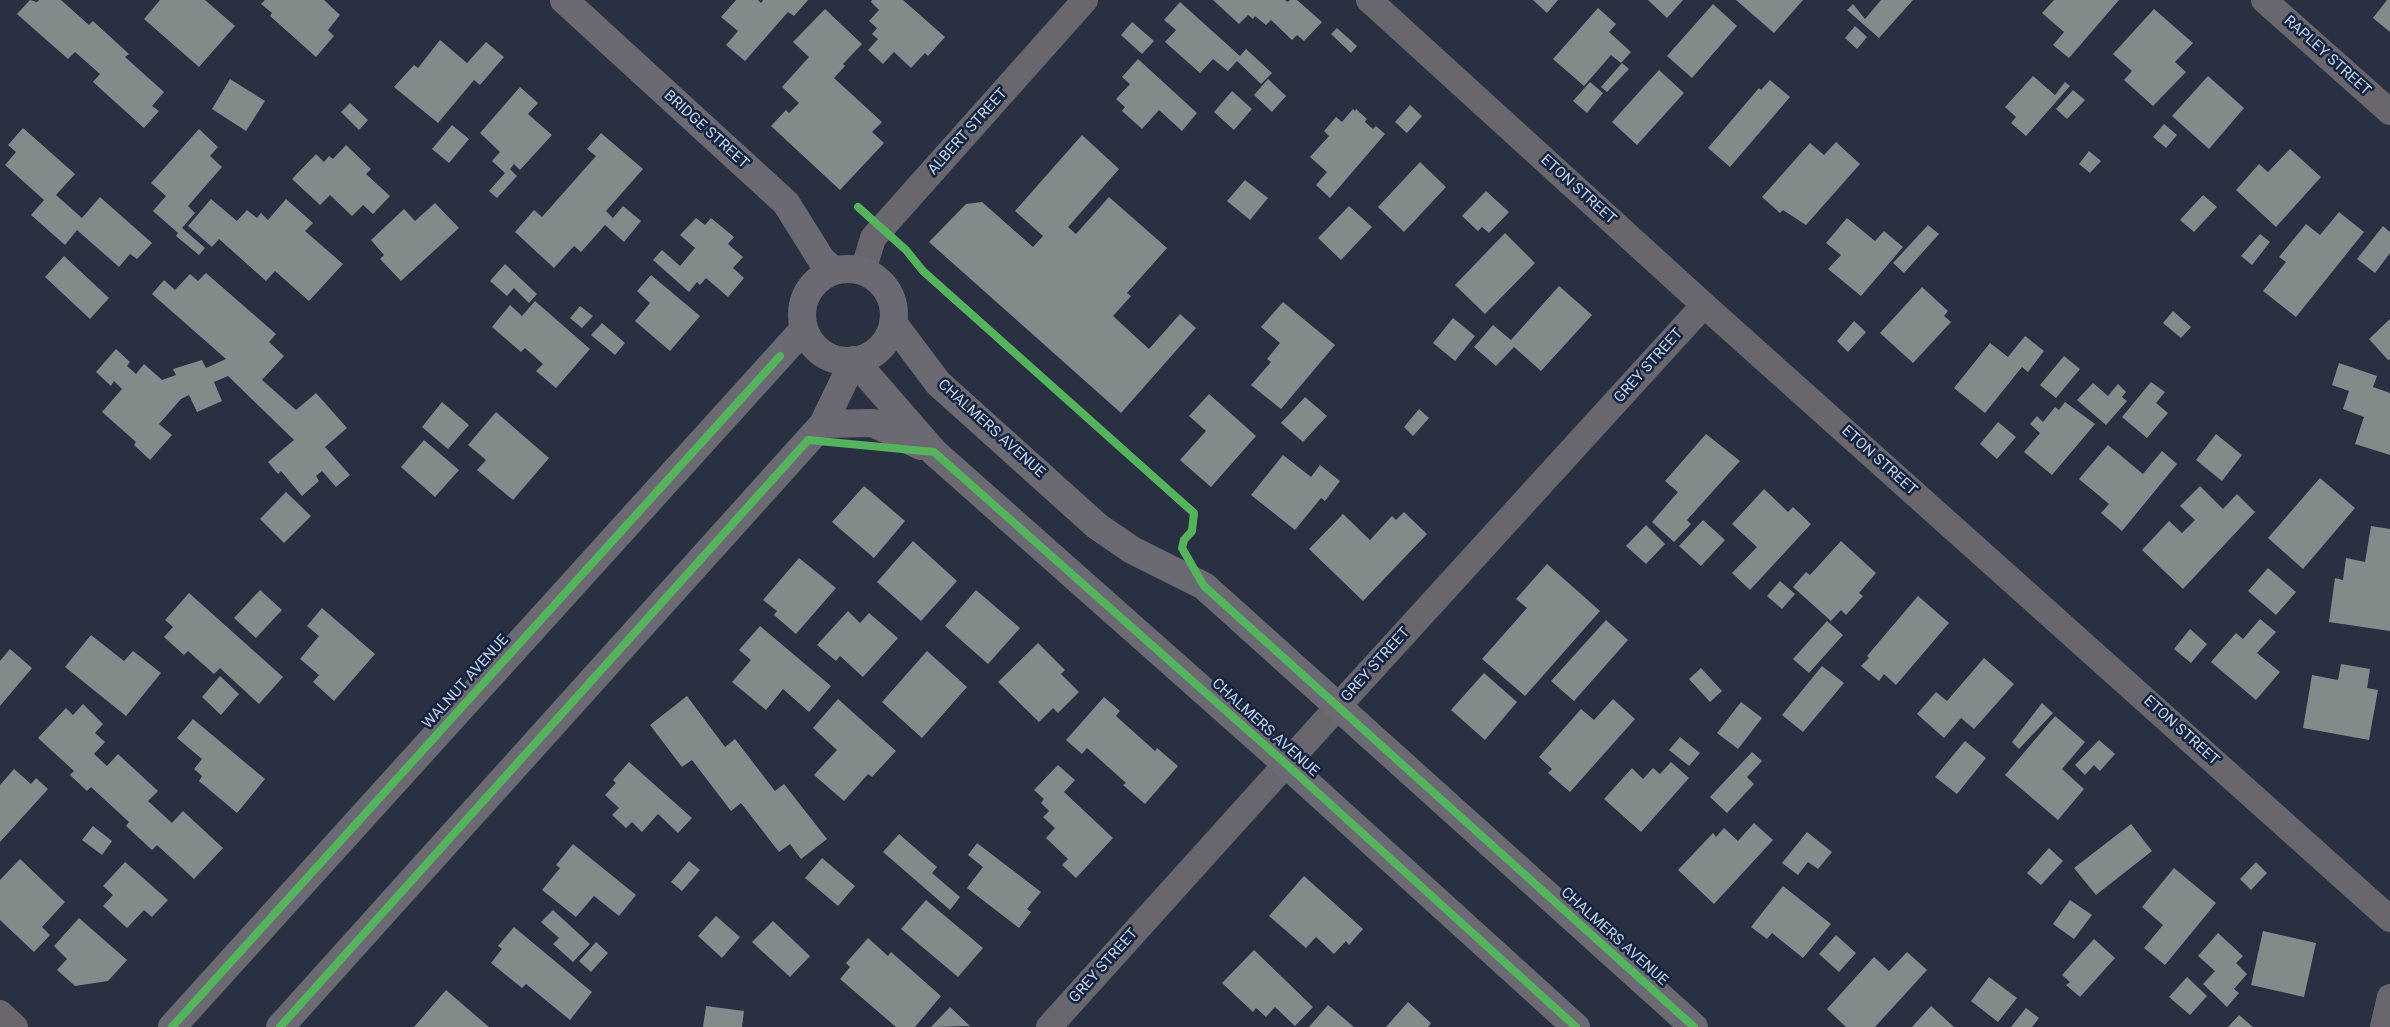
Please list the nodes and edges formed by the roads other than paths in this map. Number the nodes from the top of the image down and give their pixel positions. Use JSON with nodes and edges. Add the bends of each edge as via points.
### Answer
{"nodes":[{"id":1,"x":564,"y":0,"type":"edge"},
{"id":2,"x":1085,"y":0,"type":"edge"},
{"id":3,"x":1369,"y":0,"type":"edge"},
{"id":4,"x":2264,"y":0,"type":"edge"},
{"id":5,"x":2390,"y":112,"type":"edge"},
{"id":6,"x":834,"y":271,"type":"junction"},
{"id":7,"x":863,"y":271,"type":"junction"},
{"id":8,"x":1704,"y":305,"type":"junction"},
{"id":9,"x":893,"y":323,"type":"junction"},
{"id":10,"x":804,"y":330,"type":"junction"},
{"id":11,"x":854,"y":360,"type":"junction"},
{"id":12,"x":823,"y":424,"type":"junction"},
{"id":13,"x":934,"y":452,"type":"junction"},
{"id":14,"x":1338,"y":706,"type":"junction"},
{"id":15,"x":1286,"y":764,"type":"junction"},
{"id":16,"x":2390,"y":920,"type":"edge"},
{"id":17,"x":2390,"y":997,"type":"edge"},
{"id":18,"x":0,"y":1014,"type":"edge"},
{"id":19,"x":15,"y":1027,"type":"edge"},
{"id":20,"x":172,"y":1027,"type":"edge"},
{"id":21,"x":280,"y":1027,"type":"edge"},
{"id":22,"x":1049,"y":1027,"type":"edge"},
{"id":23,"x":1576,"y":1027,"type":"edge"},
{"id":24,"x":1694,"y":1027,"type":"edge"},
{"id":25,"x":2383,"y":1027,"type":"edge"}],
"edges":[{"from":1,"to":6,"type":"street","name":"BRIDGE STREET","via":[[786,203],[821,260]]},
{"from":2,"to":7,"type":"street","name":"ALBERT STREET","via":[[873,238]]},
{"from":3,"to":8,"type":"street","name":"ETON STREET"},
{"from":4,"to":5,"type":"street","name":"RAPLEY STREET"},
{"from":6,"to":7,"type":"street","via":[[848,268]]},
{"from":6,"to":10,"type":"street","via":[[821,277],[807,294],[802,315]]},
{"from":7,"to":9,"type":"street","via":[[884,286],[891,297]]},
{"from":8,"to":14,"type":"street","name":"GREY STREET"},
{"from":8,"to":16,"type":"street","name":"ETON STREET"},
{"from":9,"to":11,"type":"street","via":[[880,348],[868,357]]},
{"from":9,"to":14,"type":"street","name":"CHALMERS AVENUE","via":[[938,382],[1097,526],[1132,550],[1204,586]]},
{"from":10,"to":11,"type":"street","via":[[812,344],[824,354],[838,360]]},
{"from":10,"to":20,"type":"street","name":"WALNUT AVENUE"},
{"from":11,"to":12,"type":"street"},
{"from":11,"to":13,"type":"street","name":"CHALMERS AVENUE"},
{"from":12,"to":13,"type":"street","via":[[873,424]]},
{"from":12,"to":21,"type":"street"},
{"from":13,"to":15,"type":"street","name":"CHALMERS AVENUE"},
{"from":14,"to":15,"type":"street","name":"GREY STREET"},
{"from":14,"to":24,"type":"street","name":"CHALMERS AVENUE"},
{"from":15,"to":22,"type":"street","name":"GREY STREET"},
{"from":15,"to":23,"type":"street","name":"CHALMERS AVENUE"},
{"from":17,"to":25,"type":"street"},
{"from":18,"to":19,"type":"street"}]}
